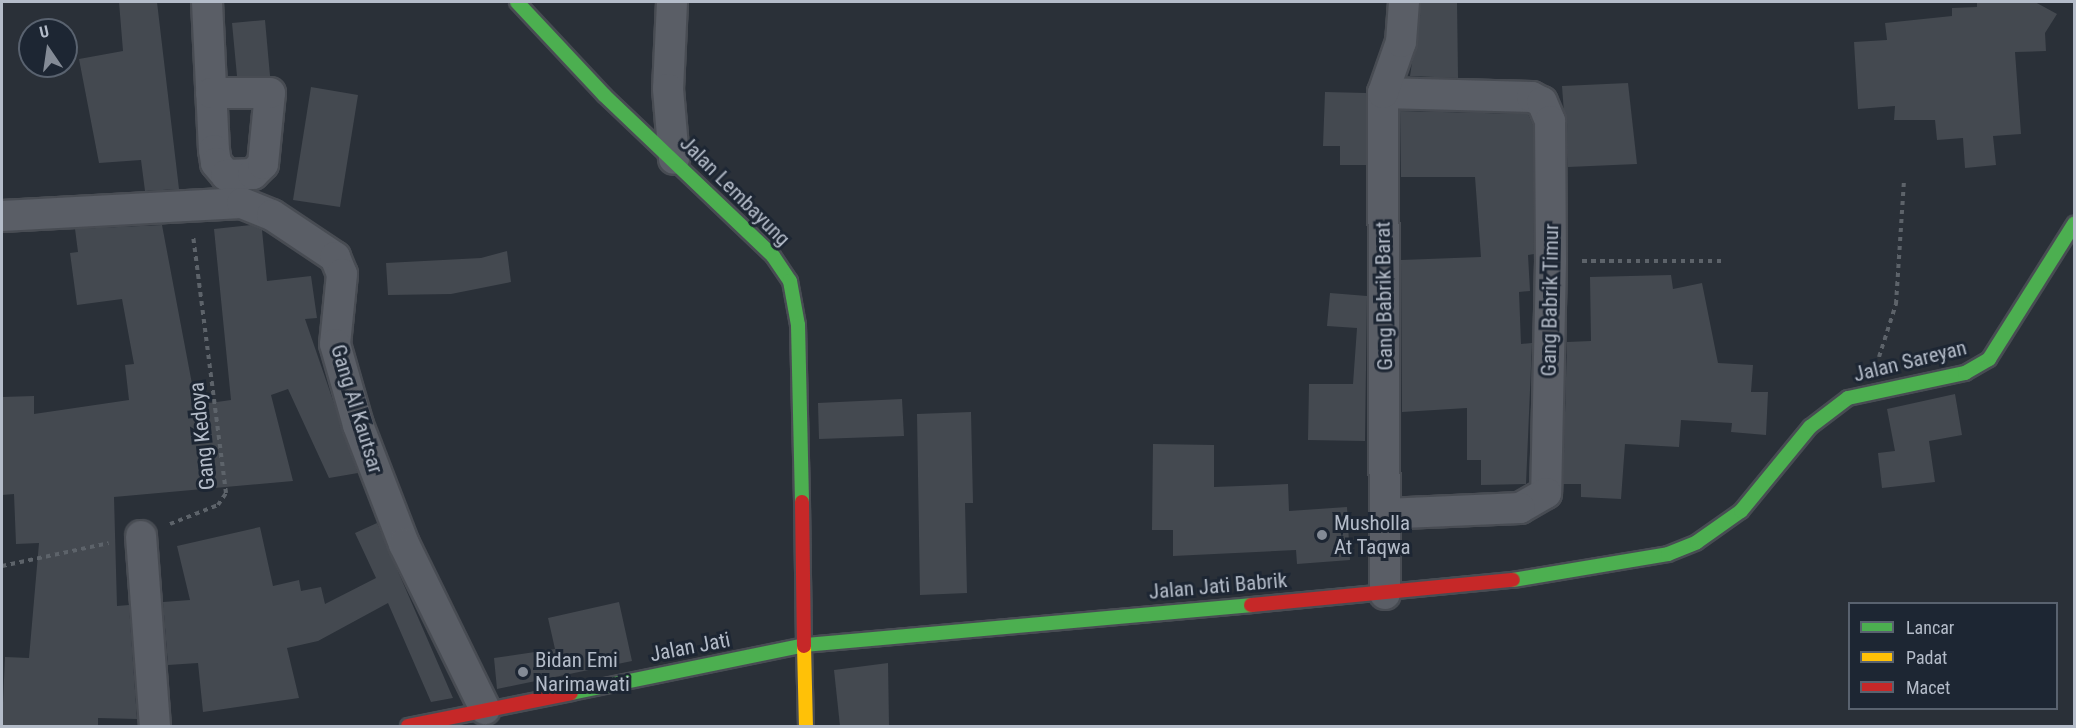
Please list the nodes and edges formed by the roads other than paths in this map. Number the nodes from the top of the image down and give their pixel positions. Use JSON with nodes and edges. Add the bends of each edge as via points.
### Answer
{"nodes":[{"id":1,"x":207,"y":2,"type":"edge"},
{"id":2,"x":517,"y":2,"type":"edge"},
{"id":3,"x":672,"y":2,"type":"edge"},
{"id":4,"x":1404,"y":2,"type":"edge"},
{"id":5,"x":211,"y":93,"type":"dead end"},
{"id":6,"x":1383,"y":93,"type":"junction"},
{"id":7,"x":674,"y":159,"type":"junction"},
{"id":8,"x":2,"y":216,"type":"edge"},
{"id":9,"x":2074,"y":224,"type":"edge"},
{"id":10,"x":1385,"y":514,"type":"junction"},
{"id":11,"x":141,"y":536,"type":"road end"},
{"id":12,"x":1635,"y":563,"type":"joint"},
{"id":13,"x":1385,"y":594,"type":"junction"},
{"id":14,"x":805,"y":645,"type":"junction"},
{"id":15,"x":485,"y":709,"type":"junction"},
{"id":16,"x":155,"y":726,"type":"edge"},
{"id":17,"x":408,"y":726,"type":"edge"},
{"id":18,"x":806,"y":726,"type":"edge"}],
"edges":[{"from":1,"to":5,"type":"street"},
{"from":2,"to":7,"type":"street","name":"Jalan Lembayung"},
{"from":3,"to":7,"type":"street","via":[[668,89]]},
{"from":4,"to":6,"type":"street","name":"Gang Babrik Barat","via":[[1401,42]]},
{"from":6,"to":10,"type":"street","name":"Gang Babrik Barat"},
{"from":6,"to":10,"type":"street","name":"Gang Babrik Timur","via":[[1532,97],[1542,102],[1550,121],[1551,261],[1546,493],[1520,508]]},
{"from":7,"to":14,"type":"street","name":"Jalan Lembayung","via":[[773,256],[794,292]]},
{"from":8,"to":15,"type":"street","name":"Gang Al Kautsar","via":[[190,208],[230,202],[259,208],[335,257],[342,274],[334,344],[358,425],[404,544]]},
{"from":9,"to":12,"type":"street","name":"Jalan Sareyan","via":[[1989,359],[1965,373],[1848,398],[1810,427],[1741,511],[1719,529],[1668,554]]},
{"from":10,"to":13,"type":"street","name":"Gang Babrik Barat"},
{"from":11,"to":16,"type":"street"},
{"from":12,"to":13,"type":"street","name":"Jalan Jati Babrik"},
{"from":13,"to":14,"type":"street","name":"Jalan Jati Babrik"},
{"from":14,"to":15,"type":"street","name":"Jalan Jati"},
{"from":14,"to":18,"type":"street","name":"Jalan Lembayung"},
{"from":15,"to":17,"type":"street","name":"Jalan Jati"}]}
